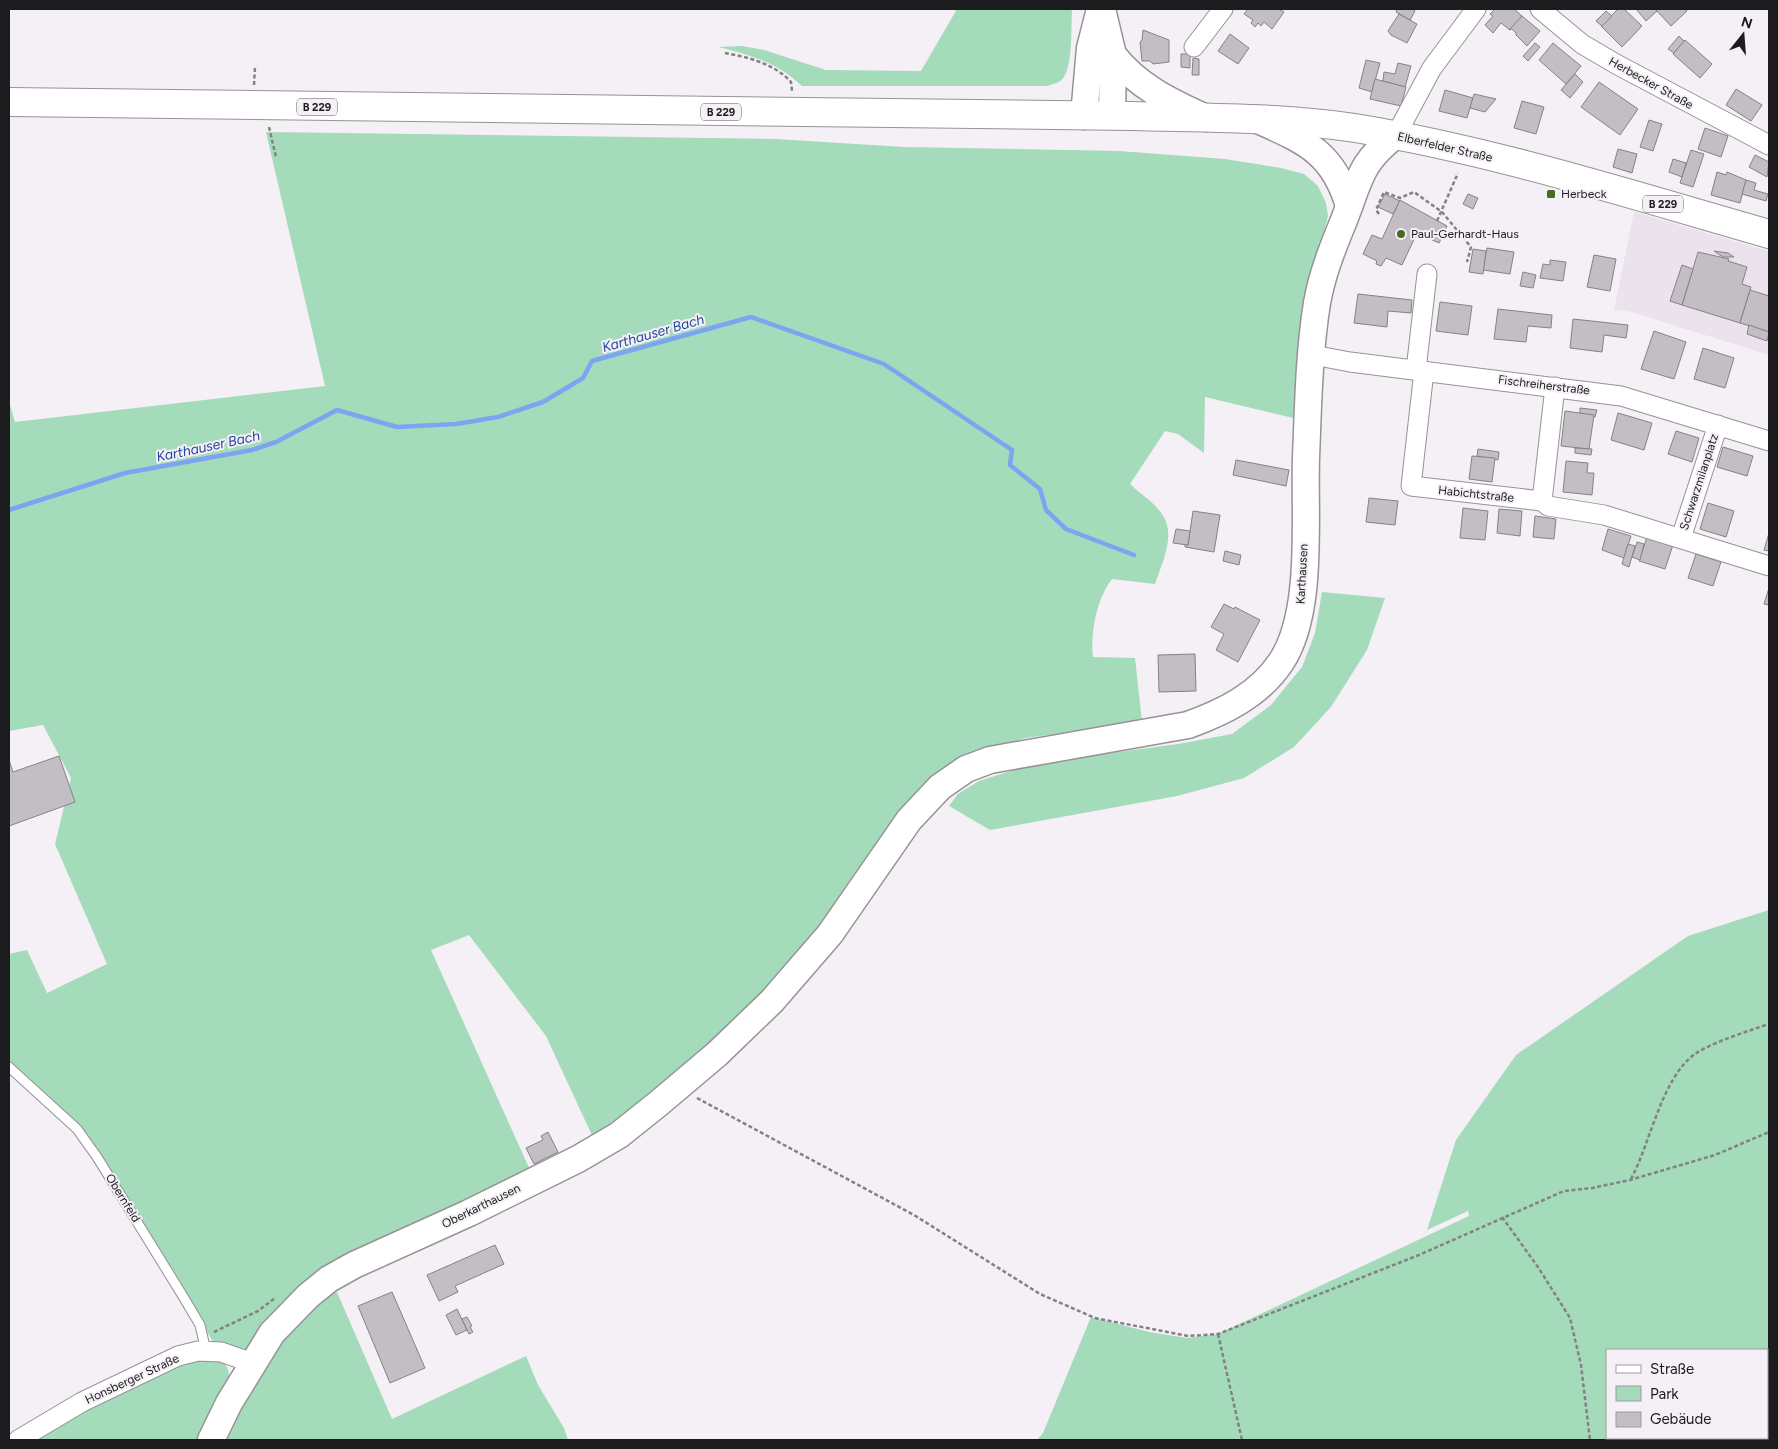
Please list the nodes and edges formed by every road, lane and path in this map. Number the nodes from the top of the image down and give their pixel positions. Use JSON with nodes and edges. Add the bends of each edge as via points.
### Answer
{"nodes":[{"id":1,"x":1101,"y":9,"type":"edge"},
{"id":2,"x":1223,"y":9,"type":"edge"},
{"id":3,"x":1476,"y":9,"type":"edge"},
{"id":4,"x":1540,"y":9,"type":"edge"},
{"id":5,"x":1194,"y":47,"type":"dead end"},
{"id":6,"x":725,"y":54,"type":"dead end"},
{"id":7,"x":1113,"y":55,"type":"junction"},
{"id":8,"x":255,"y":67,"type":"dead end"},
{"id":9,"x":789,"y":79,"type":"dead end"},
{"id":10,"x":254,"y":82,"type":"dead end"},
{"id":11,"x":9,"y":102,"type":"edge"},
{"id":12,"x":1084,"y":116,"type":"junction"},
{"id":13,"x":1112,"y":116,"type":"junction"},
{"id":14,"x":1206,"y":118,"type":"junction"},
{"id":15,"x":1255,"y":119,"type":"junction"},
{"id":16,"x":270,"y":131,"type":"dead end"},
{"id":17,"x":1396,"y":135,"type":"junction"},
{"id":18,"x":1769,"y":145,"type":"edge"},
{"id":19,"x":276,"y":157,"type":"dead end"},
{"id":20,"x":1458,"y":173,"type":"dead end"},
{"id":21,"x":1348,"y":210,"type":"junction"},
{"id":22,"x":1442,"y":212,"type":"junction"},
{"id":23,"x":1379,"y":214,"type":"dead end"},
{"id":24,"x":1437,"y":221,"type":"dead end"},
{"id":25,"x":1769,"y":234,"type":"edge"},
{"id":26,"x":1467,"y":262,"type":"dead end"},
{"id":27,"x":1427,"y":274,"type":"dead end"},
{"id":28,"x":1313,"y":355,"type":"junction"},
{"id":29,"x":1420,"y":370,"type":"junction"},
{"id":30,"x":1555,"y":386,"type":"junction"},
{"id":31,"x":1718,"y":425,"type":"junction"},
{"id":32,"x":1769,"y":441,"type":"edge"},
{"id":33,"x":1542,"y":501,"type":"junction"},
{"id":34,"x":1680,"y":538,"type":"junction"},
{"id":35,"x":1769,"y":566,"type":"edge"},
{"id":36,"x":1769,"y":1024,"type":"edge"},
{"id":37,"x":717,"y":1054,"type":"joint"},
{"id":38,"x":9,"y":1068,"type":"edge"},
{"id":39,"x":679,"y":1088,"type":"junction"},
{"id":40,"x":1769,"y":1132,"type":"edge"},
{"id":41,"x":1630,"y":1180,"type":"junction"},
{"id":42,"x":1502,"y":1216,"type":"junction"},
{"id":43,"x":1218,"y":1334,"type":"junction"},
{"id":44,"x":206,"y":1351,"type":"junction"},
{"id":45,"x":253,"y":1363,"type":"junction"},
{"id":46,"x":18,"y":1440,"type":"edge"},
{"id":47,"x":211,"y":1440,"type":"edge"},
{"id":48,"x":1242,"y":1440,"type":"edge"},
{"id":49,"x":1590,"y":1440,"type":"edge"}],
"edges":[{"from":1,"to":7,"type":"main road"},
{"from":1,"to":12,"type":"main road","via":[[1090,48]]},
{"from":2,"to":5,"type":"street"},
{"from":3,"to":17,"type":"street","via":[[1432,68]]},
{"from":4,"to":18,"type":"street","name":"Herbecker Straße","via":[[1582,44]]},
{"from":6,"to":9,"type":"path","via":[[759,62]]},
{"from":7,"to":13,"type":"main road"},
{"from":7,"to":14,"type":"main road","via":[[1143,85]]},
{"from":8,"to":10,"type":"path"},
{"from":11,"to":12,"type":"main road","number":"B 229"},
{"from":12,"to":13,"type":"main road","number":"B 229"},
{"from":13,"to":14,"type":"main road","name":"Elberfelder Straße","number":"B 229"},
{"from":14,"to":15,"type":"main road","name":"Elberfelder Straße","number":"B 229"},
{"from":15,"to":17,"type":"main road","name":"Elberfelder Straße","number":"B 229","via":[[1348,127]]},
{"from":15,"to":21,"type":"main road","via":[[1318,152],[1338,176]]},
{"from":16,"to":19,"type":"path"},
{"from":17,"to":21,"type":"main road","name":"Karthausen","via":[[1381,171]]},
{"from":17,"to":25,"type":"main road","name":"Elberfelder Straße","number":"B 229","via":[[1564,176]]},
{"from":20,"to":22,"type":"path"},
{"from":21,"to":28,"type":"main road","name":"Karthausen","via":[[1322,282]]},
{"from":22,"to":23,"type":"path","via":[[1414,192],[1400,198],[1384,192],[1376,210]]},
{"from":22,"to":24,"type":"path"},
{"from":22,"to":26,"type":"path","via":[[1471,247]]},
{"from":27,"to":29,"type":"street"},
{"from":28,"to":29,"type":"street","name":"Fischreiherstraße"},
{"from":28,"to":37,"type":"main road","name":"Karthausen","via":[[1302,597],[1296,629],[1281,662],[1263,684],[1214,716],[1188,725],[990,760],[940,787],[909,820],[830,934],[772,1001]]},
{"from":29,"to":30,"type":"street","name":"Fischreiherstraße"},
{"from":29,"to":33,"type":"street","name":"Habichtstraße","via":[[1411,486]]},
{"from":30,"to":31,"type":"street","name":"Fischreiherstraße","via":[[1621,396]]},
{"from":30,"to":33,"type":"street"},
{"from":31,"to":32,"type":"street","name":"Fischreiherstraße"},
{"from":31,"to":34,"type":"street","name":"Schwarzmilanplatz"},
{"from":33,"to":34,"type":"street","via":[[1548,506],[1604,515]]},
{"from":34,"to":35,"type":"street"},
{"from":36,"to":41,"type":"path","via":[[1694,1054],[1664,1097],[1641,1160]]},
{"from":37,"to":39,"type":"main road","name":"Oberkarthausen"},
{"from":38,"to":44,"type":"lane","name":"Obernfeld","via":[[77,1130],[96,1157],[200,1325]]},
{"from":39,"to":43,"type":"path","via":[[914,1215],[1040,1294],[1095,1318],[1188,1336]]},
{"from":39,"to":45,"type":"main road","name":"Oberkarthausen","via":[[619,1135],[578,1159],[329,1279],[288,1314]]},
{"from":40,"to":41,"type":"path","via":[[1715,1154]]},
{"from":41,"to":42,"type":"path","via":[[1564,1191]]},
{"from":42,"to":43,"type":"path","via":[[1419,1254]]},
{"from":42,"to":49,"type":"path","via":[[1570,1318],[1581,1365]]},
{"from":43,"to":48,"type":"path"},
{"from":44,"to":45,"type":"street","name":"Honsberger Straße","via":[[228,1353]]},
{"from":44,"to":46,"type":"street","name":"Honsberger Straße","via":[[178,1356],[82,1402]]},
{"from":45,"to":47,"type":"main road","name":"Oberkarthausen"}]}
